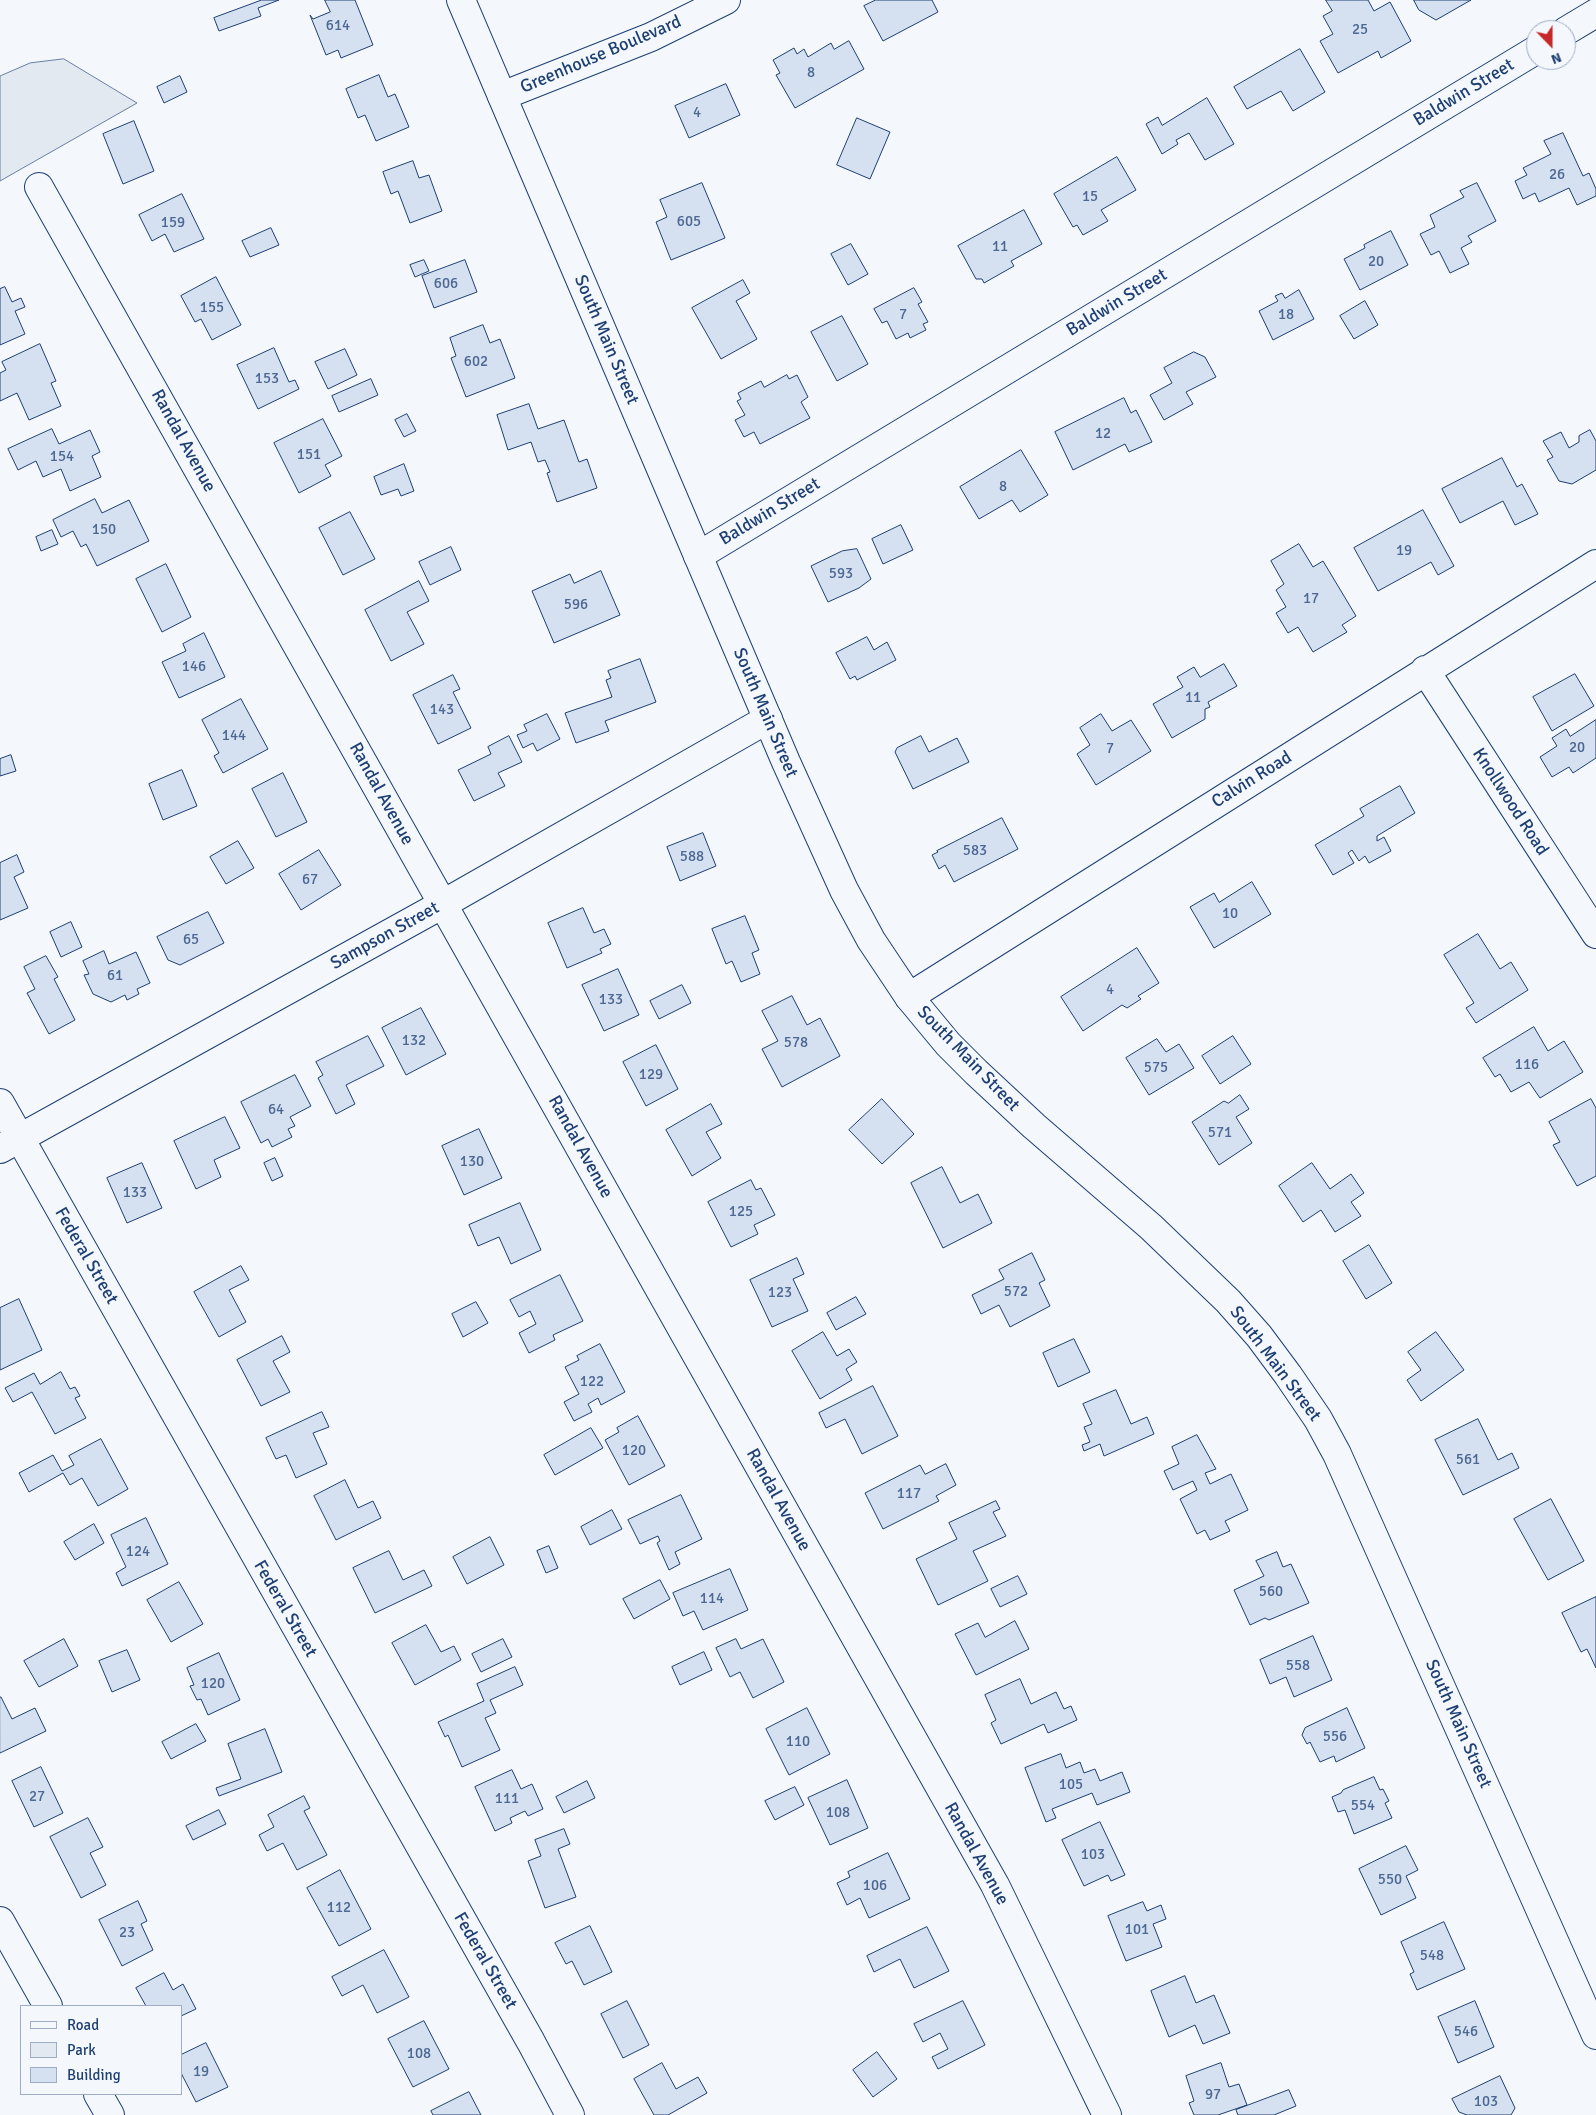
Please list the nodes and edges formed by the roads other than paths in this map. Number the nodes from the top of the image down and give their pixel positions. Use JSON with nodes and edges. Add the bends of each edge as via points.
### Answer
{"nodes":[{"id":1,"x":461,"y":0,"type":"edge"},
{"id":2,"x":726,"y":0,"type":"edge"},
{"id":3,"x":1596,"y":13,"type":"edge"},
{"id":4,"x":1576,"y":26,"type":"edge"},
{"id":5,"x":1526,"y":56,"type":"edge"},
{"id":6,"x":502,"y":96,"type":"junction"},
{"id":7,"x":39,"y":187,"type":"dead end"},
{"id":8,"x":698,"y":556,"type":"junction"},
{"id":9,"x":1596,"y":564,"type":"edge"},
{"id":10,"x":1425,"y":670,"type":"junction"},
{"id":11,"x":768,"y":719,"type":"junction"},
{"id":12,"x":443,"y":904,"type":"junction"},
{"id":13,"x":1596,"y":934,"type":"edge"},
{"id":14,"x":909,"y":997,"type":"junction"},
{"id":15,"x":0,"y":1103,"type":"edge"},
{"id":16,"x":10,"y":1144,"type":"edge"},
{"id":17,"x":0,"y":1921,"type":"edge"},
{"id":18,"x":47,"y":2005,"type":"edge"},
{"id":19,"x":1596,"y":2034,"type":"edge"},
{"id":20,"x":99,"y":2095,"type":"edge"},
{"id":21,"x":110,"y":2115,"type":"edge"},
{"id":22,"x":570,"y":2115,"type":"edge"},
{"id":23,"x":1107,"y":2115,"type":"edge"}],
"edges":[{"from":1,"to":6,"type":"street","name":"South Main Street"},
{"from":2,"to":6,"type":"street","name":"Greenhouse Boulevard","via":[[651,37]]},
{"from":3,"to":4,"type":"street"},
{"from":5,"to":8,"type":"street","name":"Baldwin Street"},
{"from":6,"to":8,"type":"street","name":"South Main Street"},
{"from":7,"to":12,"type":"street","name":"Randal Avenue"},
{"from":8,"to":11,"type":"street","name":"South Main Street"},
{"from":9,"to":10,"type":"street","name":"Calvin Road"},
{"from":10,"to":13,"type":"street","name":"Knollwood Road"},
{"from":10,"to":14,"type":"street","name":"Calvin Road"},
{"from":11,"to":12,"type":"street","name":"Sampson Street"},
{"from":11,"to":14,"type":"street","name":"South Main Street","via":[[844,890],[871,940]]},
{"from":12,"to":16,"type":"street","name":"Sampson Street"},
{"from":12,"to":23,"type":"street","name":"Randal Avenue","via":[[994,1885]]},
{"from":14,"to":19,"type":"street","name":"South Main Street","via":[[976,1072],[1151,1227],[1228,1301],[1259,1336],[1308,1404],[1337,1454]]},
{"from":15,"to":16,"type":"street","name":"Federal Street"},
{"from":16,"to":22,"type":"street","name":"Federal Street","via":[[531,2042]]},
{"from":17,"to":18,"type":"street"},
{"from":20,"to":21,"type":"street"}]}
